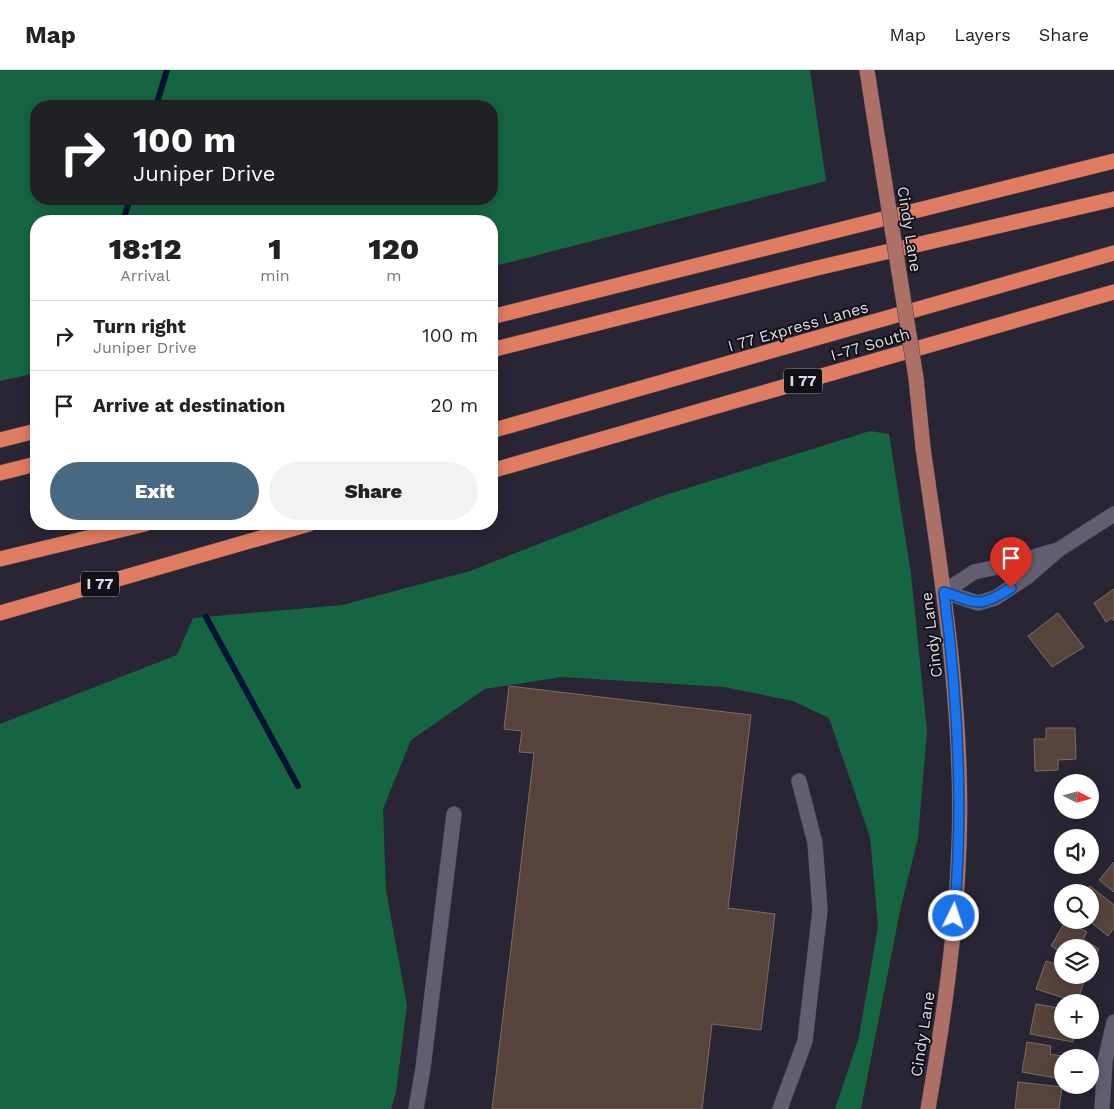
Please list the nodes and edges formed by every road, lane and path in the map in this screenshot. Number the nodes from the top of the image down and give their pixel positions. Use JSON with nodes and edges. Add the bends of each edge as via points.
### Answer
{"nodes":[{"id":1,"x":867,"y":70,"type":"edge"},
{"id":2,"x":1114,"y":161,"type":"edge"},
{"id":3,"x":1114,"y":199,"type":"edge"},
{"id":4,"x":1114,"y":254,"type":"edge"},
{"id":5,"x":1114,"y":292,"type":"edge"},
{"id":6,"x":498,"y":315,"type":"edge"},
{"id":7,"x":498,"y":348,"type":"edge"},
{"id":8,"x":498,"y":430,"type":"edge"},
{"id":9,"x":30,"y":432,"type":"edge"},
{"id":10,"x":0,"y":440,"type":"edge"},
{"id":11,"x":30,"y":466,"type":"edge"},
{"id":12,"x":498,"y":469,"type":"edge"},
{"id":13,"x":0,"y":473,"type":"edge"},
{"id":14,"x":1114,"y":514,"type":"edge"},
{"id":15,"x":120,"y":530,"type":"edge"},
{"id":16,"x":288,"y":530,"type":"edge"},
{"id":17,"x":1058,"y":550,"type":"junction"},
{"id":18,"x":0,"y":559,"type":"edge"},
{"id":19,"x":944,"y":592,"type":"junction"},
{"id":20,"x":0,"y":613,"type":"edge"},
{"id":21,"x":799,"y":781,"type":"dead end"},
{"id":22,"x":454,"y":814,"type":"dead end"},
{"id":23,"x":1114,"y":1022,"type":"edge"},
{"id":24,"x":416,"y":1109,"type":"edge"},
{"id":25,"x":780,"y":1109,"type":"edge"},
{"id":26,"x":928,"y":1109,"type":"edge"},
{"id":27,"x":1102,"y":1109,"type":"edge"}],
"edges":[{"from":1,"to":19,"type":"main road","name":"Cindy Lane","bridge":true,"via":[[916,378]]},
{"from":2,"to":6,"type":"highway"},
{"from":3,"to":7,"type":"highway","via":[[817,268]]},
{"from":4,"to":8,"type":"highway","name":"I 77 Express Lanes","number":"I 77"},
{"from":5,"to":12,"type":"highway","name":"I-77 South","number":"I 77"},
{"from":9,"to":10,"type":"highway"},
{"from":11,"to":13,"type":"highway"},
{"from":14,"to":17,"type":"street"},
{"from":15,"to":18,"type":"highway"},
{"from":16,"to":20,"type":"highway","number":"I 77"},
{"from":17,"to":19,"type":"street","via":[[974,572]]},
{"from":17,"to":19,"type":"street","via":[[1028,577],[986,601],[978,603]]},
{"from":19,"to":26,"type":"main road","name":"Cindy Lane","via":[[956,707],[959,846],[951,952]]},
{"from":21,"to":25,"type":"street","via":[[815,843],[820,910],[805,1041]]},
{"from":22,"to":24,"type":"street"},
{"from":23,"to":27,"type":"street","via":[[1105,1061]]}]}
